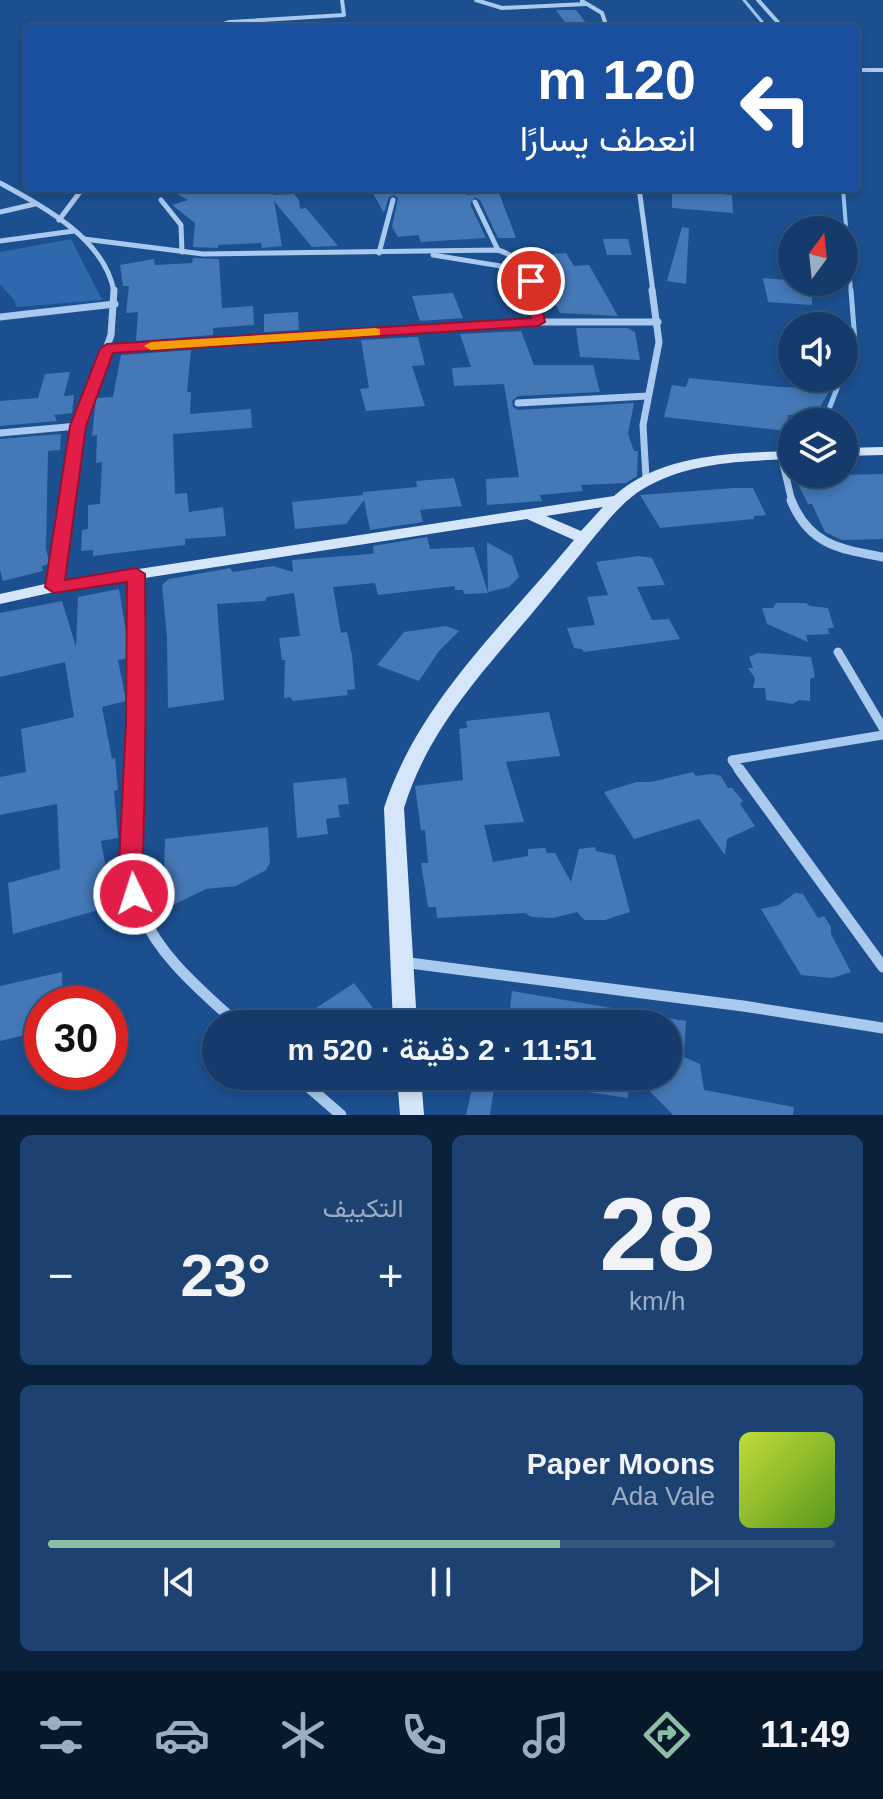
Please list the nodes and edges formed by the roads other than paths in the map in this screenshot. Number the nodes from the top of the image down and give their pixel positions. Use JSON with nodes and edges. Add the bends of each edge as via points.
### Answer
{"nodes":[{"id":1,"x":342,"y":0,"type":"edge"},
{"id":2,"x":476,"y":0,"type":"edge"},
{"id":3,"x":579,"y":0,"type":"edge"},
{"id":4,"x":758,"y":0,"type":"edge"},
{"id":5,"x":586,"y":4,"type":"junction"},
{"id":6,"x":223,"y":24,"type":"edge"},
{"id":7,"x":606,"y":24,"type":"edge"},
{"id":8,"x":779,"y":24,"type":"edge"},
{"id":9,"x":860,"y":70,"type":"edge"},
{"id":10,"x":883,"y":70,"type":"edge"},
{"id":11,"x":0,"y":183,"type":"edge"},
{"id":12,"x":80,"y":192,"type":"edge"},
{"id":13,"x":640,"y":192,"type":"edge"},
{"id":14,"x":161,"y":200,"type":"dead end"},
{"id":15,"x":393,"y":200,"type":"dead end"},
{"id":16,"x":475,"y":202,"type":"dead end"},
{"id":17,"x":35,"y":204,"type":"junction"},
{"id":18,"x":0,"y":212,"type":"edge"},
{"id":19,"x":59,"y":220,"type":"junction"},
{"id":20,"x":74,"y":231,"type":"junction"},
{"id":21,"x":84,"y":239,"type":"junction"},
{"id":22,"x":0,"y":241,"type":"edge"},
{"id":23,"x":498,"y":250,"type":"junction"},
{"id":24,"x":182,"y":252,"type":"junction"},
{"id":25,"x":420,"y":252,"type":"junction"},
{"id":26,"x":379,"y":253,"type":"junction"},
{"id":27,"x":526,"y":270,"type":"junction"},
{"id":28,"x":115,"y":304,"type":"junction"},
{"id":29,"x":0,"y":317,"type":"edge"},
{"id":30,"x":538,"y":322,"type":"junction"},
{"id":31,"x":658,"y":322,"type":"junction"},
{"id":32,"x":107,"y":349,"type":"junction"},
{"id":33,"x":648,"y":396,"type":"junction"},
{"id":34,"x":518,"y":403,"type":"dead end"},
{"id":35,"x":78,"y":426,"type":"junction"},
{"id":36,"x":0,"y":433,"type":"edge"},
{"id":37,"x":883,"y":451,"type":"edge"},
{"id":38,"x":858,"y":452,"type":"edge"},
{"id":39,"x":778,"y":456,"type":"edge"},
{"id":40,"x":646,"y":478,"type":"junction"},
{"id":41,"x":788,"y":488,"type":"edge"},
{"id":42,"x":617,"y":500,"type":"junction"},
{"id":43,"x":531,"y":515,"type":"junction"},
{"id":44,"x":585,"y":539,"type":"junction"},
{"id":45,"x":883,"y":557,"type":"edge"},
{"id":46,"x":136,"y":574,"type":"junction"},
{"id":47,"x":54,"y":587,"type":"junction"},
{"id":48,"x":0,"y":599,"type":"edge"},
{"id":49,"x":838,"y":652,"type":"dead end"},
{"id":50,"x":883,"y":728,"type":"edge"},
{"id":51,"x":883,"y":735,"type":"edge"},
{"id":52,"x":402,"y":962,"type":"junction"},
{"id":53,"x":883,"y":967,"type":"edge"},
{"id":54,"x":223,"y":1010,"type":"edge"},
{"id":55,"x":404,"y":1010,"type":"edge"},
{"id":56,"x":883,"y":1028,"type":"edge"},
{"id":57,"x":312,"y":1090,"type":"edge"},
{"id":58,"x":410,"y":1090,"type":"edge"},
{"id":59,"x":341,"y":1115,"type":"edge"},
{"id":60,"x":412,"y":1115,"type":"edge"}],
"edges":[{"from":1,"to":6,"type":"street","via":[[344,15]]},
{"from":2,"to":5,"type":"street","via":[[502,8]]},
{"from":3,"to":5,"type":"street"},
{"from":4,"to":8,"type":"street"},
{"from":5,"to":7,"type":"street","via":[[602,13]]},
{"from":9,"to":10,"type":"street"},
{"from":11,"to":17,"type":"street"},
{"from":12,"to":19,"type":"street"},
{"from":13,"to":31,"type":"street"},
{"from":14,"to":24,"type":"street","via":[[181,226]]},
{"from":15,"to":26,"type":"street","via":[[394,214]]},
{"from":16,"to":23,"type":"street"},
{"from":17,"to":18,"type":"street"},
{"from":17,"to":19,"type":"street"},
{"from":19,"to":20,"type":"street"},
{"from":20,"to":21,"type":"street"},
{"from":20,"to":22,"type":"street"},
{"from":21,"to":24,"type":"street"},
{"from":21,"to":28,"type":"street","via":[[109,272]]},
{"from":23,"to":25,"type":"street"},
{"from":23,"to":27,"type":"street","via":[[512,254]]},
{"from":24,"to":26,"type":"street"},
{"from":25,"to":26,"type":"street"},
{"from":25,"to":27,"type":"street"},
{"from":27,"to":30,"type":"street"},
{"from":28,"to":29,"type":"street"},
{"from":28,"to":32,"type":"street"},
{"from":30,"to":31,"type":"street"},
{"from":30,"to":32,"type":"street"},
{"from":31,"to":33,"type":"street","via":[[658,358]]},
{"from":32,"to":35,"type":"street"},
{"from":33,"to":34,"type":"street"},
{"from":33,"to":40,"type":"street","via":[[643,425]]},
{"from":35,"to":36,"type":"street"},
{"from":35,"to":47,"type":"street"},
{"from":37,"to":38,"type":"street"},
{"from":39,"to":40,"type":"street","via":[[696,463]]},
{"from":40,"to":42,"type":"street"},
{"from":41,"to":45,"type":"street","via":[[799,523],[826,543]]},
{"from":42,"to":43,"type":"street"},
{"from":42,"to":44,"type":"street"},
{"from":43,"to":44,"type":"street"},
{"from":43,"to":46,"type":"street"},
{"from":44,"to":52,"type":"street","via":[[443,713],[398,787],[394,839]]},
{"from":46,"to":47,"type":"street"},
{"from":46,"to":54,"type":"street","via":[[134,894],[164,955]]},
{"from":47,"to":48,"type":"street"},
{"from":49,"to":50,"type":"street"},
{"from":51,"to":53,"type":"street","via":[[732,760]]},
{"from":52,"to":55,"type":"street"},
{"from":52,"to":56,"type":"street"},
{"from":57,"to":59,"type":"street"},
{"from":58,"to":60,"type":"street"}]}
